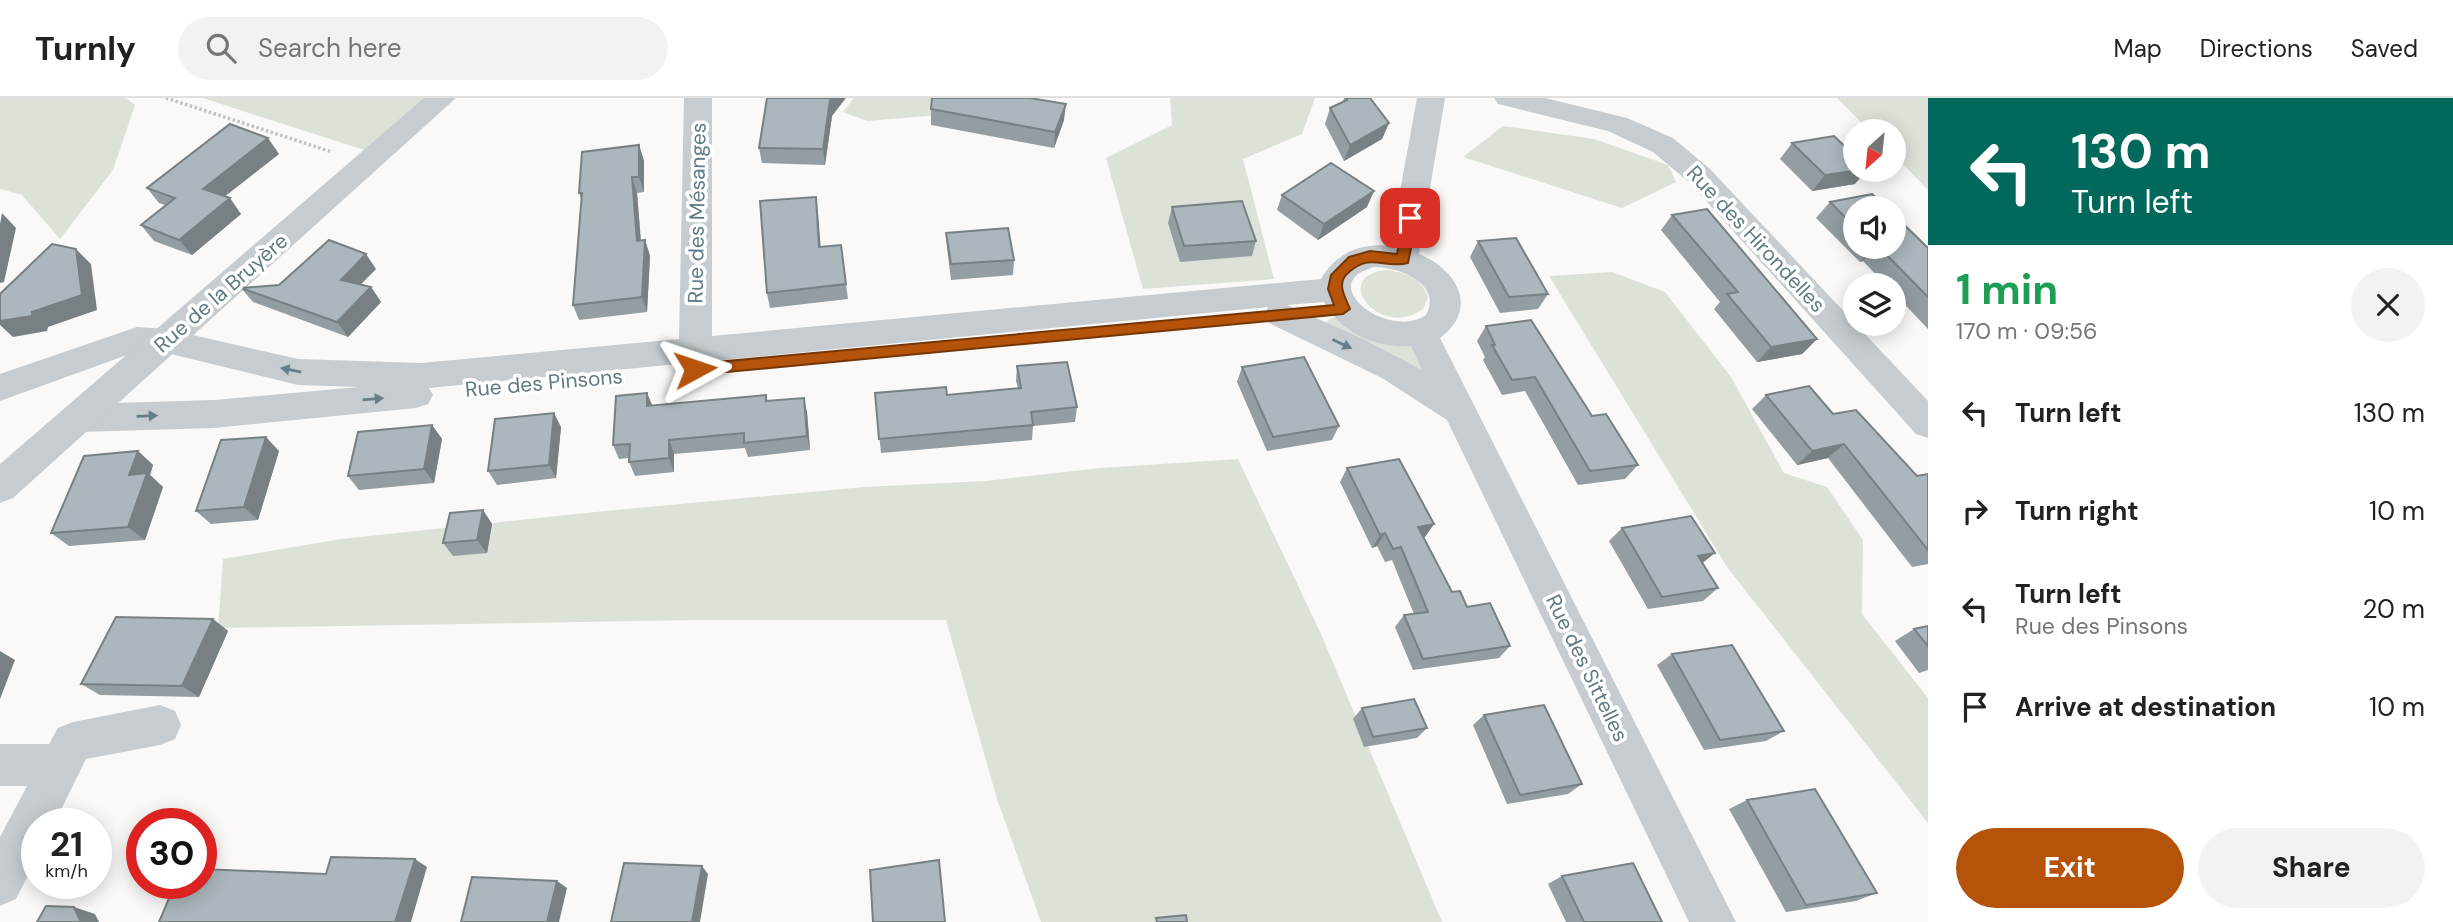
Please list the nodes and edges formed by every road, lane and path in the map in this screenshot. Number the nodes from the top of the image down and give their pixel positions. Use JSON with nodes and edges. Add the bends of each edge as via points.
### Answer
{"nodes":[{"id":1,"x":166,"y":98,"type":"edge"},
{"id":2,"x":442,"y":98,"type":"edge"},
{"id":3,"x":698,"y":98,"type":"edge"},
{"id":4,"x":1431,"y":98,"type":"edge"},
{"id":5,"x":1508,"y":98,"type":"edge"},
{"id":6,"x":368,"y":164,"type":"junction"},
{"id":7,"x":1403,"y":259,"type":"junction"},
{"id":8,"x":1339,"y":299,"type":"junction"},
{"id":9,"x":1280,"y":315,"type":"junction"},
{"id":10,"x":1421,"y":333,"type":"junction"},
{"id":11,"x":167,"y":341,"type":"junction"},
{"id":12,"x":694,"y":359,"type":"junction"},
{"id":13,"x":0,"y":388,"type":"edge"},
{"id":14,"x":1461,"y":414,"type":"junction"},
{"id":15,"x":78,"y":418,"type":"junction"},
{"id":16,"x":1928,"y":424,"type":"edge"},
{"id":17,"x":0,"y":488,"type":"edge"},
{"id":18,"x":160,"y":725,"type":"dead end"},
{"id":19,"x":0,"y":765,"type":"edge"},
{"id":20,"x":61,"y":765,"type":"junction"},
{"id":21,"x":0,"y":883,"type":"edge"},
{"id":22,"x":1713,"y":922,"type":"edge"}],
"edges":[{"from":1,"to":6,"type":"path"},
{"from":2,"to":6,"type":"street","name":"Rue de la Bruyère"},
{"from":3,"to":12,"type":"street","name":"Rue des Mésanges"},
{"from":4,"to":7,"type":"street"},
{"from":5,"to":16,"type":"street","name":"Rue des Hirondelles","via":[[1617,124],[1663,145],[1700,176]]},
{"from":6,"to":11,"type":"street","name":"Rue de la Bruyère"},
{"from":7,"to":8,"type":"street","via":[[1353,260],[1337,275]]},
{"from":7,"to":10,"type":"street","via":[[1426,271],[1445,293],[1446,312]]},
{"from":8,"to":9,"type":"street","name":"Rue des Pinsons"},
{"from":8,"to":10,"type":"street","via":[[1357,321],[1374,330]]},
{"from":8,"to":12,"type":"street","name":"Rue des Pinsons"},
{"from":9,"to":12,"type":"street","name":"Rue des Pinsons"},
{"from":9,"to":14,"type":"street","name":"Rue des Sittelles","one_way":true,"via":[[1381,362],[1428,388]]},
{"from":10,"to":14,"type":"street","name":"Rue des Sittelles"},
{"from":12,"to":11,"type":"street","name":"Rue des Pinsons","one_way":true,"via":[[421,376],[298,372]]},
{"from":11,"to":13,"type":"street","name":"Rue des Pinsons","via":[[137,340]]},
{"from":11,"to":15,"type":"street","name":"Rue de la Bruyère"},
{"from":15,"to":12,"type":"street","name":"Rue des Pinsons","one_way":true,"via":[[214,414]]},
{"from":14,"to":22,"type":"street","name":"Rue des Sittelles"},
{"from":15,"to":17,"type":"street","name":"Rue de la Bruyère"},
{"from":18,"to":20,"type":"street","via":[[73,742]]},
{"from":19,"to":20,"type":"street"},
{"from":20,"to":21,"type":"street"}]}
